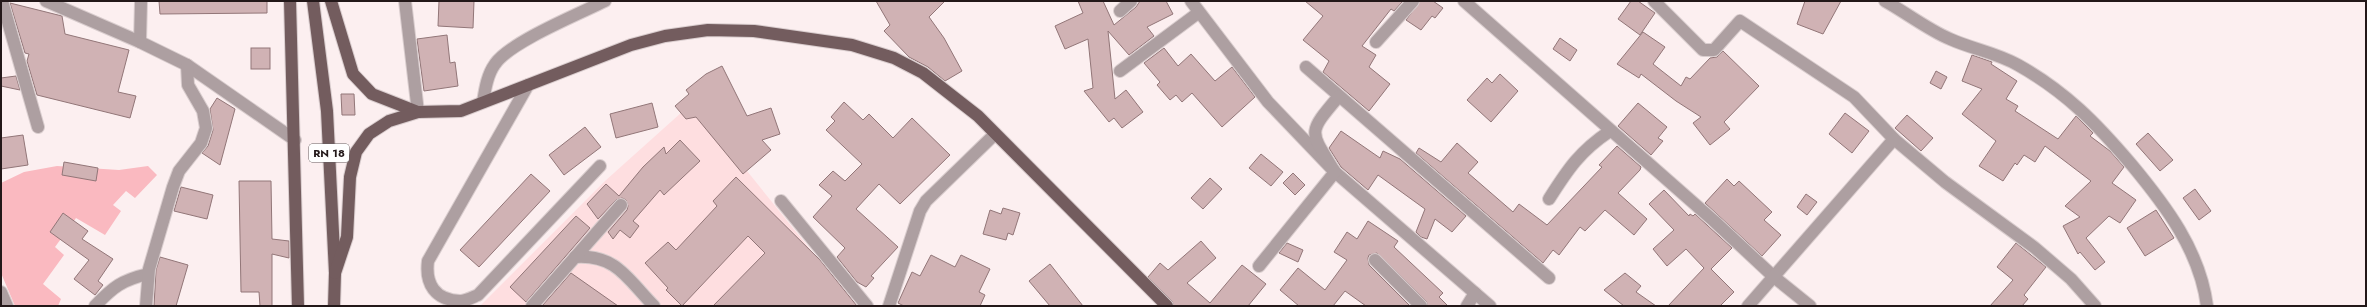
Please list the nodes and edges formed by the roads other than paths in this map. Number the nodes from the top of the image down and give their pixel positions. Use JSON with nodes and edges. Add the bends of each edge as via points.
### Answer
{"nodes":[{"id":1,"x":2,"y":1,"type":"edge"},
{"id":2,"x":46,"y":1,"type":"edge"},
{"id":3,"x":141,"y":1,"type":"edge"},
{"id":4,"x":290,"y":1,"type":"edge"},
{"id":5,"x":313,"y":1,"type":"edge"},
{"id":6,"x":331,"y":1,"type":"edge"},
{"id":7,"x":405,"y":1,"type":"edge"},
{"id":8,"x":605,"y":1,"type":"edge"},
{"id":9,"x":1131,"y":1,"type":"edge"},
{"id":10,"x":1190,"y":1,"type":"edge"},
{"id":11,"x":1412,"y":1,"type":"edge"},
{"id":12,"x":1464,"y":1,"type":"edge"},
{"id":13,"x":1654,"y":1,"type":"edge"},
{"id":14,"x":1885,"y":1,"type":"edge"},
{"id":15,"x":1120,"y":11,"type":"dead end"},
{"id":16,"x":1198,"y":13,"type":"junction"},
{"id":17,"x":140,"y":42,"type":"junction"},
{"id":18,"x":1376,"y":42,"type":"dead end"},
{"id":19,"x":187,"y":65,"type":"junction"},
{"id":20,"x":1306,"y":67,"type":"dead end"},
{"id":21,"x":1120,"y":71,"type":"dead end"},
{"id":22,"x":528,"y":85,"type":"junction"},
{"id":23,"x":1339,"y":96,"type":"junction"},
{"id":24,"x":482,"y":102,"type":"junction"},
{"id":25,"x":418,"y":112,"type":"junction"},
{"id":26,"x":38,"y":127,"type":"dead end"},
{"id":27,"x":1610,"y":131,"type":"junction"},
{"id":28,"x":995,"y":134,"type":"junction"},
{"id":29,"x":1894,"y":138,"type":"junction"},
{"id":30,"x":295,"y":140,"type":"junction"},
{"id":31,"x":600,"y":166,"type":"dead end"},
{"id":32,"x":1335,"y":172,"type":"junction"},
{"id":33,"x":1549,"y":198,"type":"dead end"},
{"id":34,"x":781,"y":201,"type":"dead end"},
{"id":35,"x":621,"y":205,"type":"dead end"},
{"id":36,"x":575,"y":257,"type":"junction"},
{"id":37,"x":1375,"y":260,"type":"dead end"},
{"id":38,"x":1260,"y":266,"type":"dead end"},
{"id":39,"x":335,"y":273,"type":"junction"},
{"id":40,"x":148,"y":274,"type":"junction"},
{"id":41,"x":1774,"y":277,"type":"junction"},
{"id":42,"x":1549,"y":278,"type":"dead end"},
{"id":43,"x":1,"y":292,"type":"edge"},
{"id":44,"x":1475,"y":292,"type":"junction"},
{"id":45,"x":6,"y":306,"type":"edge"},
{"id":46,"x":95,"y":306,"type":"edge"},
{"id":47,"x":146,"y":306,"type":"edge"},
{"id":48,"x":298,"y":306,"type":"edge"},
{"id":49,"x":334,"y":306,"type":"edge"},
{"id":50,"x":532,"y":306,"type":"edge"},
{"id":51,"x":654,"y":306,"type":"edge"},
{"id":52,"x":867,"y":306,"type":"edge"},
{"id":53,"x":889,"y":306,"type":"edge"},
{"id":54,"x":1167,"y":306,"type":"edge"},
{"id":55,"x":1421,"y":306,"type":"edge"},
{"id":56,"x":1467,"y":306,"type":"edge"},
{"id":57,"x":1490,"y":306,"type":"edge"},
{"id":58,"x":1748,"y":306,"type":"edge"},
{"id":59,"x":1810,"y":306,"type":"edge"},
{"id":60,"x":2095,"y":306,"type":"edge"},
{"id":61,"x":2207,"y":306,"type":"edge"}],
"edges":[{"from":1,"to":26,"type":"street"},
{"from":2,"to":17,"type":"street"},
{"from":3,"to":17,"type":"street"},
{"from":4,"to":30,"type":"main road","number":"RN 18"},
{"from":5,"to":39,"type":"main road","number":"RN 18","via":[[327,111]]},
{"from":6,"to":25,"type":"main road","via":[[353,74],[372,94]]},
{"from":7,"to":25,"type":"street"},
{"from":8,"to":24,"type":"street","via":[[532,37],[504,55],[495,64]]},
{"from":9,"to":15,"type":"street"},
{"from":10,"to":16,"type":"street"},
{"from":11,"to":18,"type":"street"},
{"from":12,"to":27,"type":"street"},
{"from":13,"to":29,"type":"street","via":[[1702,50],[1714,50],[1740,21],[1854,97]]},
{"from":14,"to":61,"type":"street","via":[[1949,39],[2017,64],[2059,91],[2091,117],[2161,200],[2193,254],[2204,283]]},
{"from":16,"to":21,"type":"street"},
{"from":16,"to":32,"type":"street","via":[[1268,102]]},
{"from":17,"to":19,"type":"street"},
{"from":19,"to":30,"type":"street"},
{"from":19,"to":40,"type":"street","via":[[188,85],[203,111],[206,128],[201,144],[179,171]]},
{"from":20,"to":23,"type":"street"},
{"from":22,"to":24,"type":"main road"},
{"from":22,"to":28,"type":"main road","via":[[631,45],[665,36],[708,30],[754,31],[852,45],[894,58],[923,73],[978,116]]},
{"from":22,"to":31,"type":"street","via":[[428,261],[426,274],[430,286],[443,296],[461,301],[478,295]]},
{"from":23,"to":32,"type":"street","via":[[1316,124],[1314,132],[1316,143]]},
{"from":23,"to":42,"type":"street"},
{"from":24,"to":25,"type":"main road","via":[[461,111]]},
{"from":25,"to":39,"type":"main road","via":[[389,121],[369,134],[356,152],[350,177],[347,237]]},
{"from":27,"to":33,"type":"street","via":[[1589,145],[1571,165]]},
{"from":27,"to":41,"type":"street"},
{"from":28,"to":53,"type":"street","via":[[926,201],[920,211]]},
{"from":28,"to":54,"type":"main road"},
{"from":29,"to":41,"type":"street"},
{"from":29,"to":60,"type":"street","via":[[1945,182],[2034,248],[2071,279]]},
{"from":30,"to":48,"type":"main road","number":"RN 18"},
{"from":32,"to":38,"type":"street"},
{"from":32,"to":44,"type":"street"},
{"from":34,"to":52,"type":"street"},
{"from":35,"to":36,"type":"street"},
{"from":36,"to":50,"type":"street"},
{"from":36,"to":51,"type":"street","via":[[591,256],[611,263],[628,276]]},
{"from":37,"to":55,"type":"street"},
{"from":39,"to":49,"type":"main road","number":"RN 18"},
{"from":40,"to":46,"type":"street","via":[[129,279],[113,288]]},
{"from":40,"to":47,"type":"street"},
{"from":41,"to":58,"type":"street"},
{"from":41,"to":59,"type":"street"},
{"from":43,"to":45,"type":"street"},
{"from":44,"to":56,"type":"street"},
{"from":44,"to":57,"type":"street"}]}
